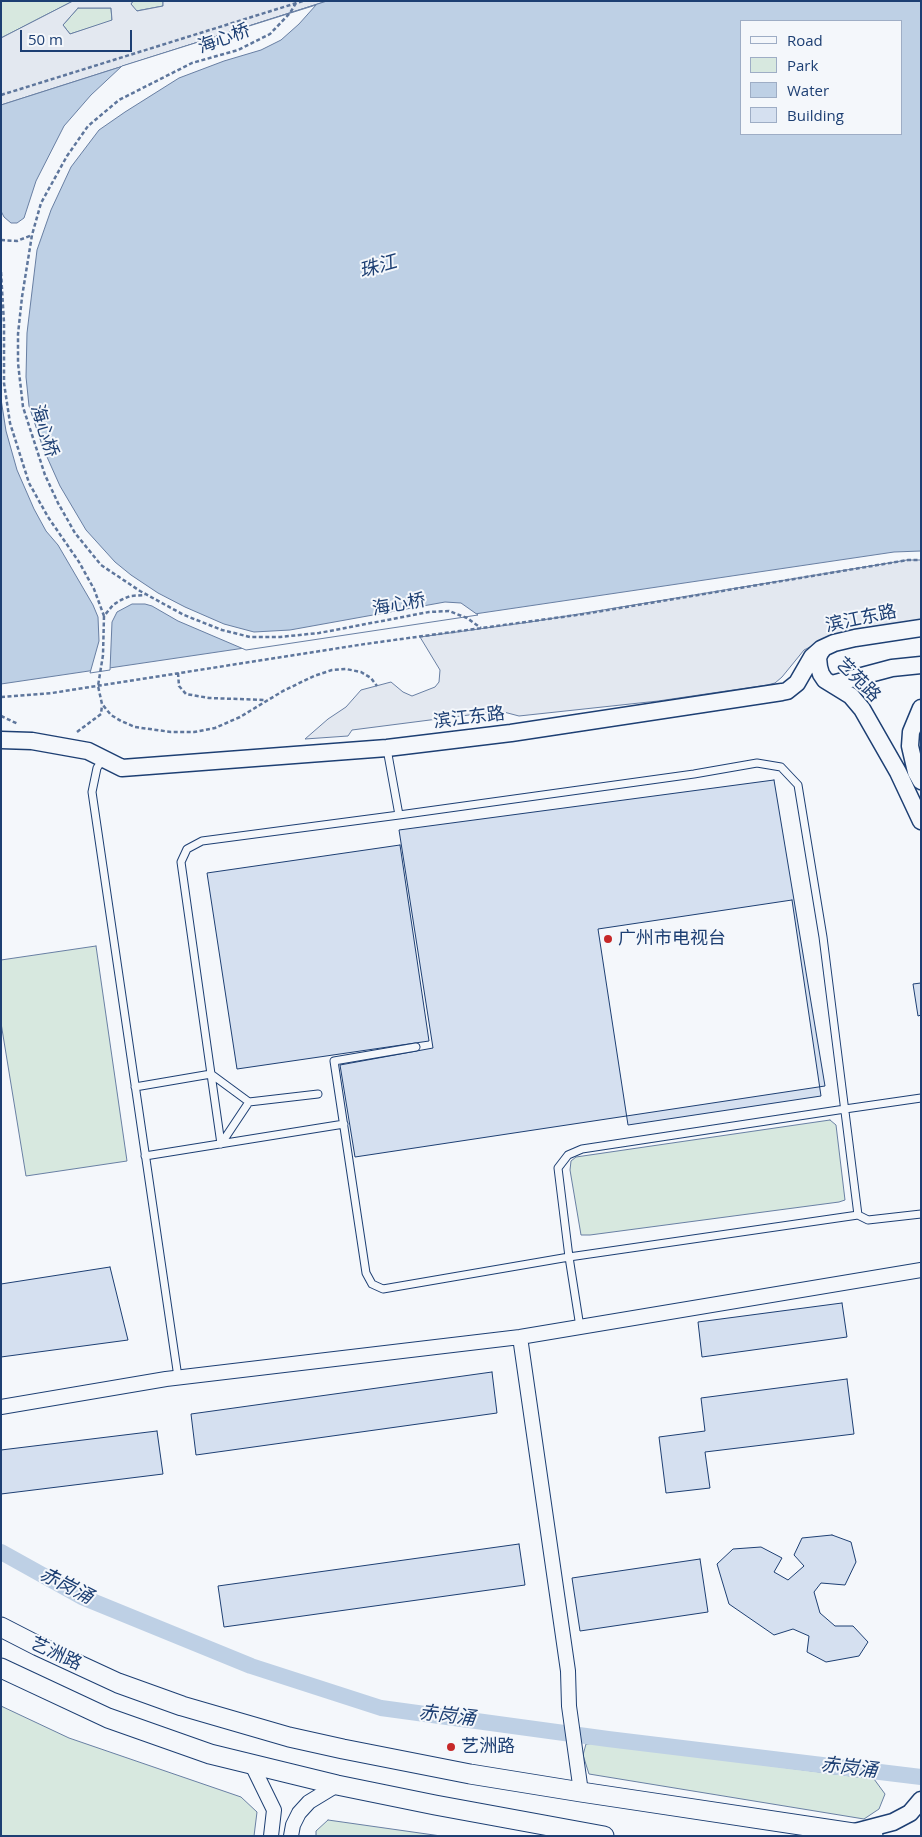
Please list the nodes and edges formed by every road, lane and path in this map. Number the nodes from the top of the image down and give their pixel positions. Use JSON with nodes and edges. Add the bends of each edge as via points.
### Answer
{"nodes":[{"id":1,"x":303,"y":1,"type":"edge"},
{"id":2,"x":296,"y":3,"type":"junction"},
{"id":3,"x":1,"y":95,"type":"edge"},
{"id":4,"x":32,"y":235,"type":"junction"},
{"id":5,"x":1,"y":240,"type":"edge"},
{"id":6,"x":1,"y":272,"type":"edge"},
{"id":7,"x":921,"y":560,"type":"edge"},
{"id":8,"x":146,"y":595,"type":"junction"},
{"id":9,"x":104,"y":616,"type":"junction"},
{"id":10,"x":481,"y":628,"type":"junction"},
{"id":11,"x":921,"y":628,"type":"edge"},
{"id":12,"x":825,"y":647,"type":"junction"},
{"id":13,"x":921,"y":665,"type":"edge"},
{"id":14,"x":178,"y":673,"type":"junction"},
{"id":15,"x":832,"y":684,"type":"junction"},
{"id":16,"x":98,"y":686,"type":"junction"},
{"id":17,"x":377,"y":686,"type":"dead end"},
{"id":18,"x":1,"y":697,"type":"edge"},
{"id":19,"x":268,"y":700,"type":"junction"},
{"id":20,"x":102,"y":704,"type":"junction"},
{"id":21,"x":921,"y":708,"type":"edge"},
{"id":22,"x":1,"y":716,"type":"edge"},
{"id":23,"x":24,"y":725,"type":"dead end"},
{"id":24,"x":70,"y":731,"type":"dead end"},
{"id":25,"x":1,"y":740,"type":"edge"},
{"id":26,"x":387,"y":748,"type":"junction"},
{"id":27,"x":103,"y":758,"type":"junction"},
{"id":28,"x":918,"y":776,"type":"edge"},
{"id":29,"x":399,"y":815,"type":"junction"},
{"id":30,"x":921,"y":821,"type":"edge"},
{"id":31,"x":416,"y":1047,"type":"dead end"},
{"id":32,"x":211,"y":1074,"type":"junction"},
{"id":33,"x":135,"y":1087,"type":"junction"},
{"id":34,"x":318,"y":1094,"type":"dead end"},
{"id":35,"x":921,"y":1098,"type":"edge"},
{"id":36,"x":249,"y":1102,"type":"junction"},
{"id":37,"x":845,"y":1108,"type":"junction"},
{"id":38,"x":344,"y":1124,"type":"junction"},
{"id":39,"x":221,"y":1144,"type":"junction"},
{"id":40,"x":145,"y":1156,"type":"junction"},
{"id":41,"x":858,"y":1214,"type":"junction"},
{"id":42,"x":921,"y":1214,"type":"edge"},
{"id":43,"x":569,"y":1257,"type":"junction"},
{"id":44,"x":921,"y":1270,"type":"edge"},
{"id":45,"x":580,"y":1327,"type":"junction"},
{"id":46,"x":520,"y":1337,"type":"junction"},
{"id":47,"x":178,"y":1377,"type":"junction"},
{"id":48,"x":1,"y":1407,"type":"edge"},
{"id":49,"x":1,"y":1626,"type":"edge"},
{"id":50,"x":1,"y":1668,"type":"edge"},
{"id":51,"x":252,"y":1765,"type":"junction"},
{"id":52,"x":337,"y":1785,"type":"junction"},
{"id":53,"x":581,"y":1792,"type":"junction"},
{"id":54,"x":921,"y":1800,"type":"edge"},
{"id":55,"x":852,"y":1833,"type":"junction"},
{"id":56,"x":271,"y":1836,"type":"edge"},
{"id":57,"x":291,"y":1836,"type":"edge"},
{"id":58,"x":604,"y":1836,"type":"edge"},
{"id":59,"x":873,"y":1836,"type":"edge"}],
"edges":[{"from":1,"to":2,"type":"path"},
{"from":2,"to":3,"type":"path"},
{"from":2,"to":4,"type":"path","name":"海心桥","via":[[270,34],[238,50],[192,64],[118,100],[88,126],[41,203]]},
{"from":4,"to":5,"type":"path","via":[[17,241]]},
{"from":4,"to":8,"type":"path","name":"海心桥","via":[[18,334],[22,407],[45,475],[76,534],[102,565]]},
{"from":6,"to":9,"type":"path","name":"海心桥","via":[[4,383],[19,454],[29,483],[79,562]]},
{"from":7,"to":10,"type":"path"},
{"from":8,"to":9,"type":"path","via":[[121,600]]},
{"from":8,"to":10,"type":"path","name":"海心桥","via":[[184,615],[250,637],[319,633],[428,612],[449,611]]},
{"from":9,"to":16,"type":"path","name":"海心桥"},
{"from":10,"to":14,"type":"path"},
{"from":11,"to":12,"type":"street","name":"滨江东路","via":[[855,638]]},
{"from":12,"to":15,"type":"street","name":"艺苑路","via":[[820,653],[819,667],[825,680]]},
{"from":12,"to":26,"type":"street","name":"滨江东路","via":[[812,657],[798,683],[782,692]]},
{"from":13,"to":15,"type":"street","via":[[892,668]]},
{"from":14,"to":16,"type":"path"},
{"from":14,"to":19,"type":"path","via":[[179,686],[186,694]]},
{"from":15,"to":30,"type":"street","name":"艺苑路","via":[[851,696],[866,715]]},
{"from":16,"to":18,"type":"path"},
{"from":16,"to":20,"type":"path"},
{"from":17,"to":19,"type":"path","via":[[361,672],[332,670]]},
{"from":19,"to":20,"type":"path","via":[[215,728],[194,732],[135,727],[111,715]]},
{"from":20,"to":24,"type":"path","via":[[102,714],[79,732]]},
{"from":21,"to":28,"type":"street","via":[[911,732],[910,746]]},
{"from":22,"to":23,"type":"path"},
{"from":25,"to":27,"type":"street","name":"滨江东路","via":[[61,746],[88,751]]},
{"from":26,"to":27,"type":"street","name":"滨江东路","via":[[122,768]]},
{"from":26,"to":29,"type":"lane"},
{"from":27,"to":33,"type":"lane","via":[[97,768],[92,792]]},
{"from":29,"to":32,"type":"lane","via":[[202,841],[187,849],[181,862]]},
{"from":29,"to":37,"type":"lane","via":[[757,763],[781,767],[798,785],[823,937]]},
{"from":31,"to":38,"type":"lane","via":[[334,1061]]},
{"from":32,"to":33,"type":"lane"},
{"from":32,"to":36,"type":"lane"},
{"from":32,"to":39,"type":"lane"},
{"from":33,"to":40,"type":"lane"},
{"from":34,"to":36,"type":"lane"},
{"from":35,"to":37,"type":"lane"},
{"from":36,"to":39,"type":"lane"},
{"from":37,"to":41,"type":"lane"},
{"from":37,"to":43,"type":"lane","via":[[568,1154],[558,1168]]},
{"from":38,"to":39,"type":"lane"},
{"from":38,"to":43,"type":"lane","via":[[366,1273],[372,1284],[383,1289]]},
{"from":39,"to":40,"type":"lane"},
{"from":40,"to":47,"type":"lane"},
{"from":41,"to":42,"type":"lane","via":[[868,1220]]},
{"from":41,"to":43,"type":"lane"},
{"from":43,"to":45,"type":"lane"},
{"from":44,"to":45,"type":"street"},
{"from":45,"to":46,"type":"street"},
{"from":46,"to":47,"type":"street"},
{"from":46,"to":53,"type":"street","via":[[568,1671],[569,1706]]},
{"from":47,"to":48,"type":"street"},
{"from":49,"to":53,"type":"main road","name":"艺洲路","via":[[118,1682],[240,1723],[343,1749]]},
{"from":50,"to":51,"type":"main road","name":"艺洲路","via":[[108,1718],[210,1754]]},
{"from":51,"to":52,"type":"main road","name":"艺洲路"},
{"from":51,"to":56,"type":"street","via":[[274,1810]]},
{"from":52,"to":57,"type":"street","via":[[309,1802],[299,1813]]},
{"from":52,"to":58,"type":"main road","name":"艺洲路"},
{"from":53,"to":55,"type":"main road","name":"艺洲路"},
{"from":54,"to":55,"type":"street","via":[[910,1813],[894,1822]]},
{"from":55,"to":59,"type":"main road","name":"艺洲路"}]}
